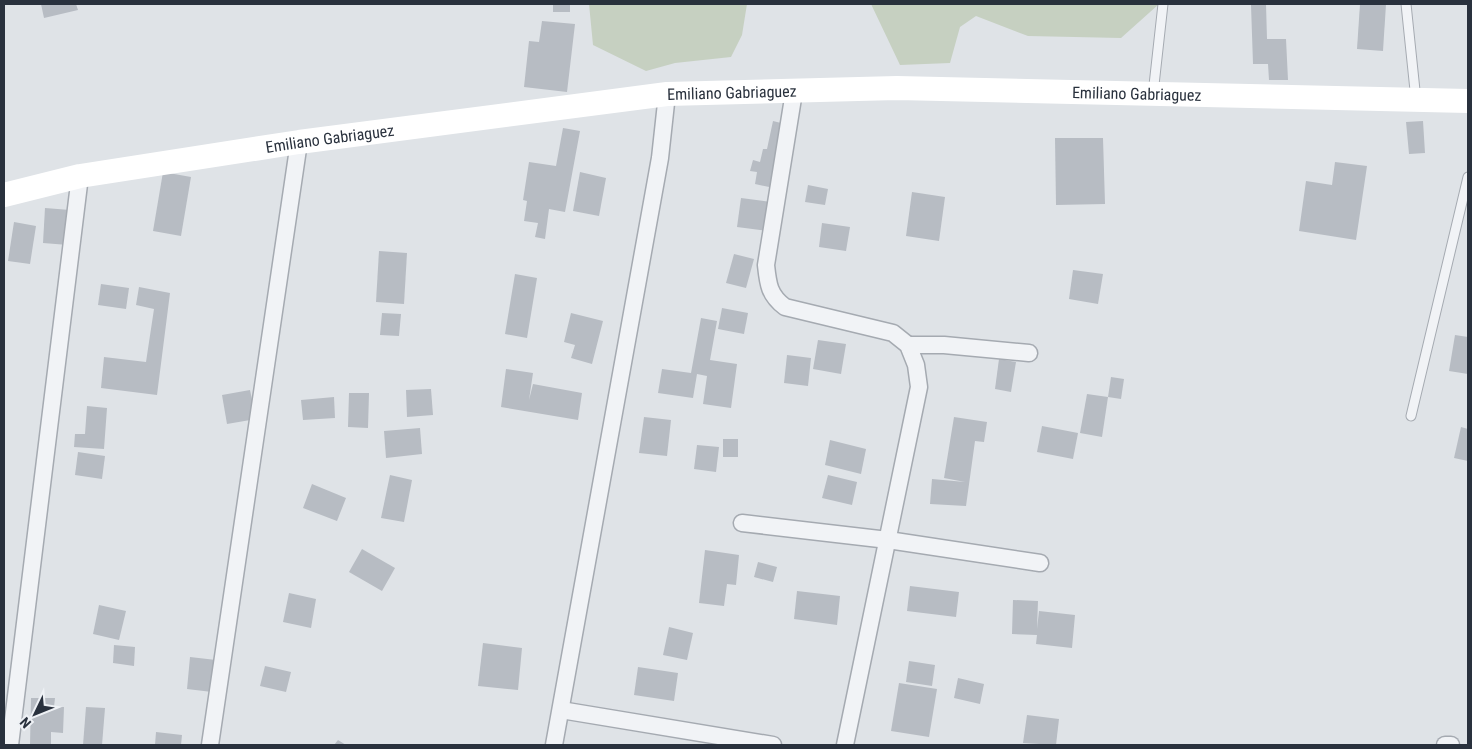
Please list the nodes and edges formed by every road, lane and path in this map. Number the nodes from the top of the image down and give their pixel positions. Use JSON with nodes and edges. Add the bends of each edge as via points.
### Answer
{"nodes":[{"id":1,"x":1163,"y":4,"type":"edge"},
{"id":2,"x":1406,"y":4,"type":"edge"},
{"id":3,"x":794,"y":92,"type":"junction"},
{"id":4,"x":667,"y":94,"type":"junction"},
{"id":5,"x":1153,"y":94,"type":"junction"},
{"id":6,"x":1416,"y":100,"type":"junction"},
{"id":7,"x":1468,"y":101,"type":"edge"},
{"id":8,"x":299,"y":142,"type":"junction"},
{"id":9,"x":80,"y":176,"type":"junction"},
{"id":10,"x":1468,"y":177,"type":"edge"},
{"id":11,"x":4,"y":195,"type":"edge"},
{"id":12,"x":908,"y":346,"type":"junction"},
{"id":13,"x":1029,"y":354,"type":"dead end"},
{"id":14,"x":1411,"y":416,"type":"dead end"},
{"id":15,"x":742,"y":522,"type":"dead end"},
{"id":16,"x":888,"y":540,"type":"junction"},
{"id":17,"x":1040,"y":562,"type":"dead end"},
{"id":18,"x":561,"y":710,"type":"junction"},
{"id":19,"x":10,"y":745,"type":"edge"},
{"id":20,"x":210,"y":745,"type":"edge"},
{"id":21,"x":554,"y":745,"type":"edge"},
{"id":22,"x":773,"y":745,"type":"edge"},
{"id":23,"x":845,"y":745,"type":"edge"}],
"edges":[{"from":1,"to":5,"type":"lane"},
{"from":2,"to":6,"type":"lane"},
{"from":3,"to":4,"type":"main road","name":"Emiliano Gabriaguez"},
{"from":3,"to":5,"type":"main road","name":"Emiliano Gabriaguez","via":[[897,88]]},
{"from":3,"to":12,"type":"street","via":[[766,265],[768,287],[774,299],[785,307],[893,333]]},
{"from":4,"to":8,"type":"main road","name":"Emiliano Gabriaguez"},
{"from":4,"to":18,"type":"street","via":[[660,158]]},
{"from":5,"to":6,"type":"main road","name":"Emiliano Gabriaguez"},
{"from":6,"to":7,"type":"main road","name":"Emiliano Gabriaguez"},
{"from":8,"to":9,"type":"main road","name":"Emiliano Gabriaguez"},
{"from":8,"to":20,"type":"street"},
{"from":9,"to":11,"type":"main road","name":"Emiliano Gabriaguez"},
{"from":9,"to":19,"type":"street"},
{"from":10,"to":14,"type":"lane"},
{"from":12,"to":13,"type":"street","via":[[944,345]]},
{"from":12,"to":16,"type":"street","via":[[916,365],[919,388]]},
{"from":15,"to":16,"type":"street"},
{"from":16,"to":17,"type":"street"},
{"from":16,"to":23,"type":"street"},
{"from":18,"to":21,"type":"street"},
{"from":18,"to":22,"type":"street"}]}
